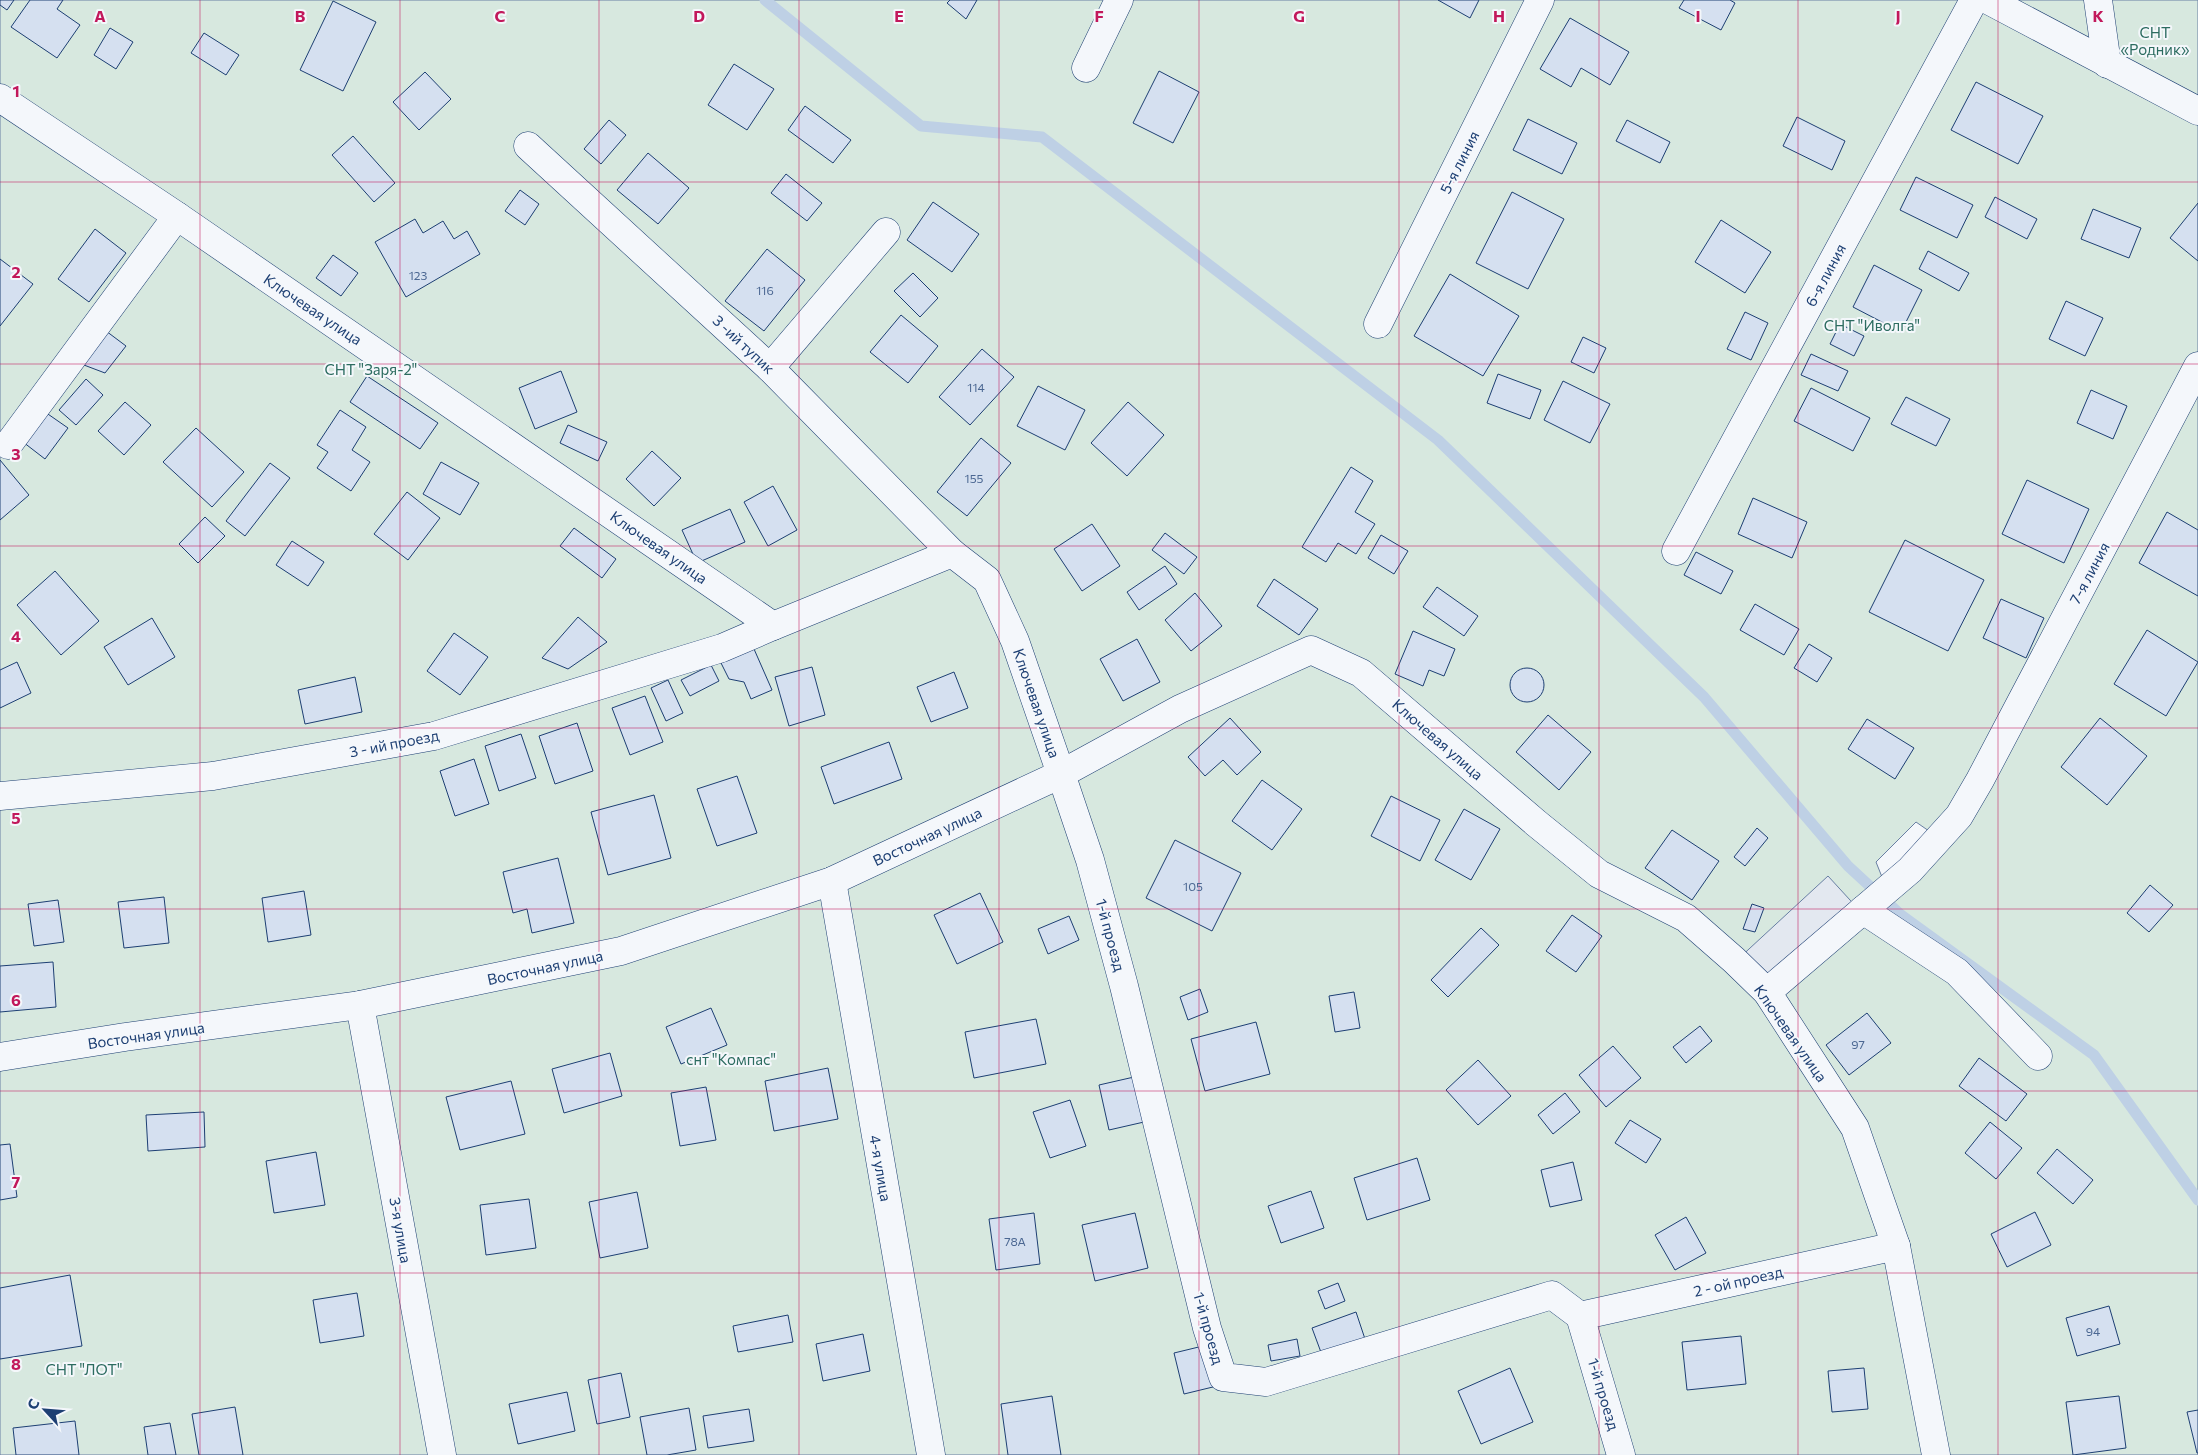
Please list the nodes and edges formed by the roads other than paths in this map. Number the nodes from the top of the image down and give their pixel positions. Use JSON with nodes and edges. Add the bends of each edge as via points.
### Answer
{"nodes":[{"id":1,"x":1119,"y":0,"type":"edge"},
{"id":2,"x":1540,"y":0,"type":"edge"},
{"id":3,"x":1974,"y":0,"type":"edge"},
{"id":4,"x":1988,"y":0,"type":"edge"},
{"id":5,"x":2098,"y":0,"type":"edge"},
{"id":6,"x":2107,"y":64,"type":"junction"},
{"id":7,"x":1086,"y":68,"type":"dead end"},
{"id":8,"x":0,"y":98,"type":"edge"},
{"id":9,"x":2198,"y":111,"type":"edge"},
{"id":10,"x":528,"y":146,"type":"dead end"},
{"id":11,"x":177,"y":216,"type":"junction"},
{"id":12,"x":886,"y":232,"type":"dead end"},
{"id":13,"x":1378,"y":324,"type":"dead end"},
{"id":14,"x":2198,"y":366,"type":"edge"},
{"id":15,"x":770,"y":368,"type":"junction"},
{"id":16,"x":8,"y":445,"type":"dead end"},
{"id":17,"x":1676,"y":551,"type":"dead end"},
{"id":18,"x":952,"y":552,"type":"junction"},
{"id":19,"x":773,"y":626,"type":"junction"},
{"id":20,"x":1061,"y":774,"type":"junction"},
{"id":21,"x":0,"y":796,"type":"edge"},
{"id":22,"x":832,"y":881,"type":"junction"},
{"id":23,"x":1874,"y":901,"type":"junction"},
{"id":24,"x":1767,"y":992,"type":"junction"},
{"id":25,"x":360,"y":1005,"type":"junction"},
{"id":26,"x":2038,"y":1056,"type":"dead end"},
{"id":27,"x":0,"y":1057,"type":"edge"},
{"id":28,"x":1896,"y":1246,"type":"junction"},
{"id":29,"x":1580,"y":1316,"type":"junction"},
{"id":30,"x":442,"y":1455,"type":"edge"},
{"id":31,"x":932,"y":1455,"type":"edge"},
{"id":32,"x":1622,"y":1455,"type":"edge"},
{"id":33,"x":1936,"y":1455,"type":"edge"}],
"edges":[{"from":1,"to":7,"type":"street"},
{"from":2,"to":13,"type":"street","name":"5-я линия"},
{"from":3,"to":17,"type":"street","name":"6-я линия"},
{"from":4,"to":6,"type":"street"},
{"from":5,"to":6,"type":"street"},
{"from":6,"to":9,"type":"street"},
{"from":8,"to":11,"type":"street","name":"Ключевая улица"},
{"from":10,"to":15,"type":"street","name":"3 -ий тупик"},
{"from":11,"to":16,"type":"street"},
{"from":11,"to":19,"type":"street","name":"Ключевая улица"},
{"from":12,"to":15,"type":"street"},
{"from":14,"to":23,"type":"street","name":"7-я линия","via":[[1959,816],[1910,870]]},
{"from":15,"to":18,"type":"street","name":"3 -ий тупик"},
{"from":18,"to":19,"type":"street"},
{"from":18,"to":20,"type":"street","name":"Ключевая улица","via":[[987,580],[1015,641]]},
{"from":19,"to":21,"type":"street","name":"3 - ий проезд","via":[[722,648],[434,736],[213,776]]},
{"from":20,"to":22,"type":"street","name":"Восточная улица"},
{"from":20,"to":24,"type":"street","name":"Ключевая улица","via":[[1180,709],[1311,650],[1361,673],[1599,874],[1686,918]]},
{"from":20,"to":29,"type":"street","name":"1-й проезд","via":[[1090,860],[1122,977],[1207,1328],[1224,1377],[1266,1382],[1552,1294]]},
{"from":22,"to":25,"type":"street","name":"Восточная улица","via":[[621,951]]},
{"from":22,"to":31,"type":"street","name":"4-я улица"},
{"from":23,"to":24,"type":"street","name":"7-я линия"},
{"from":23,"to":26,"type":"street","via":[[1957,972]]},
{"from":24,"to":28,"type":"street","name":"Ключевая улица","via":[[1854,1128]]},
{"from":25,"to":27,"type":"street","name":"Восточная улица"},
{"from":25,"to":30,"type":"street","name":"3-я улица"},
{"from":28,"to":29,"type":"street","name":"2 - ой проезд"},
{"from":28,"to":33,"type":"street","name":"Ключевая улица"},
{"from":29,"to":32,"type":"street","name":"1-й проезд"}]}
